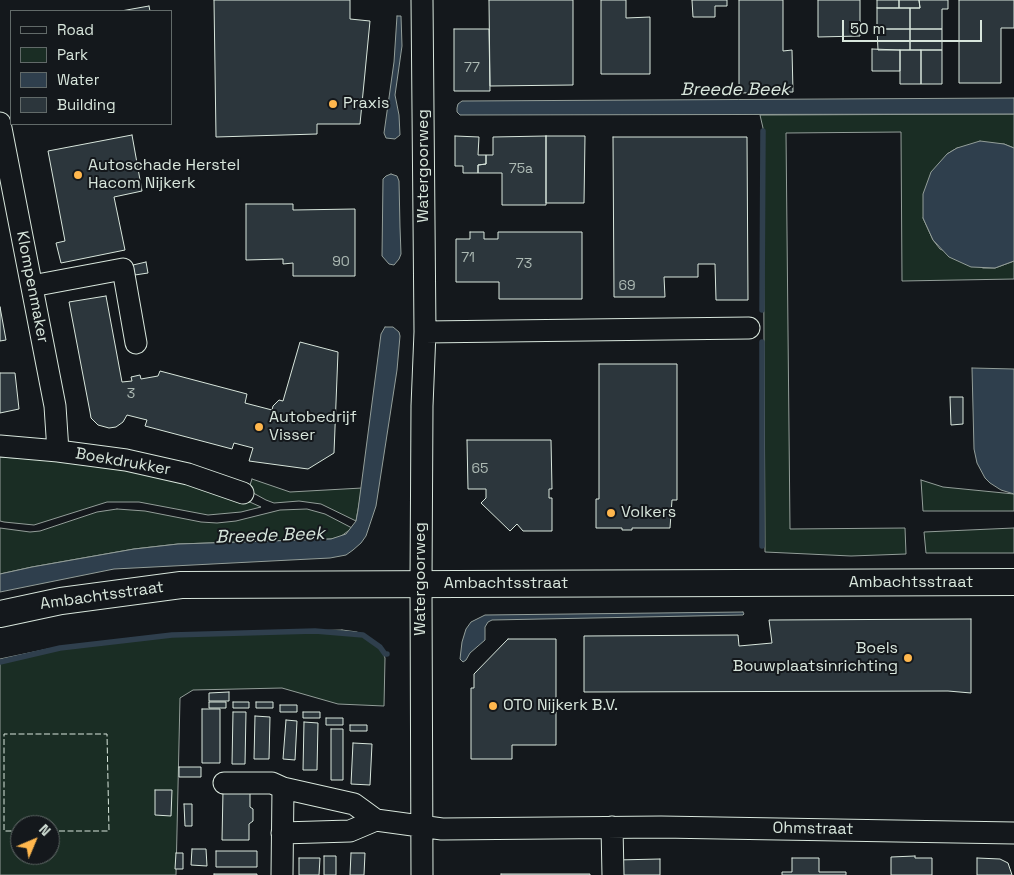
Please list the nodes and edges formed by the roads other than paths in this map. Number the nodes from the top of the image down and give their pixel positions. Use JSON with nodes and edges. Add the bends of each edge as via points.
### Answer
{"nodes":[{"id":1,"x":422,"y":0,"type":"edge"},
{"id":2,"x":0,"y":123,"type":"edge"},
{"id":3,"x":32,"y":286,"type":"junction"},
{"id":4,"x":749,"y":328,"type":"dead end"},
{"id":5,"x":425,"y":332,"type":"junction"},
{"id":6,"x":136,"y":343,"type":"dead end"},
{"id":7,"x":0,"y":446,"type":"edge"},
{"id":8,"x":58,"y":451,"type":"junction"},
{"id":9,"x":244,"y":492,"type":"dead end"},
{"id":10,"x":1014,"y":582,"type":"edge"},
{"id":11,"x":420,"y":584,"type":"junction"},
{"id":12,"x":0,"y":614,"type":"edge"},
{"id":13,"x":224,"y":783,"type":"dead end"},
{"id":14,"x":283,"y":788,"type":"junction"},
{"id":15,"x":376,"y":820,"type":"junction"},
{"id":16,"x":422,"y":826,"type":"junction"},
{"id":17,"x":612,"y":827,"type":"junction"},
{"id":18,"x":1014,"y":833,"type":"edge"},
{"id":19,"x":282,"y":834,"type":"junction"},
{"id":20,"x":282,"y":875,"type":"edge"},
{"id":21,"x":422,"y":875,"type":"edge"},
{"id":22,"x":612,"y":875,"type":"edge"}],
"edges":[{"from":1,"to":5,"type":"street","name":"Watergoorweg"},
{"from":2,"to":3,"type":"street","name":"Klompenmaker"},
{"from":3,"to":6,"type":"street","via":[[123,269]]},
{"from":3,"to":8,"type":"street","name":"Klompenmaker","via":[[55,406]]},
{"from":4,"to":5,"type":"street"},
{"from":5,"to":11,"type":"street","name":"Watergoorweg"},
{"from":7,"to":8,"type":"street","name":"Boekdrukker"},
{"from":8,"to":9,"type":"street","name":"Boekdrukker","via":[[156,466]]},
{"from":10,"to":11,"type":"main road","name":"Ambachtsstraat"},
{"from":11,"to":12,"type":"main road","name":"Ambachtsstraat","via":[[181,585],[61,601]]},
{"from":11,"to":16,"type":"street","name":"Watergoorweg"},
{"from":13,"to":14,"type":"street","via":[[272,784]]},
{"from":14,"to":15,"type":"street","via":[[354,804]]},
{"from":14,"to":19,"type":"street"},
{"from":15,"to":16,"type":"street"},
{"from":15,"to":19,"type":"street","via":[[350,831]]},
{"from":16,"to":17,"type":"street","name":"Ohmstraat","via":[[442,829]]},
{"from":16,"to":21,"type":"street","name":"Watergoorweg"},
{"from":17,"to":18,"type":"street","name":"Ohmstraat"},
{"from":17,"to":22,"type":"street"},
{"from":19,"to":20,"type":"street"}]}
